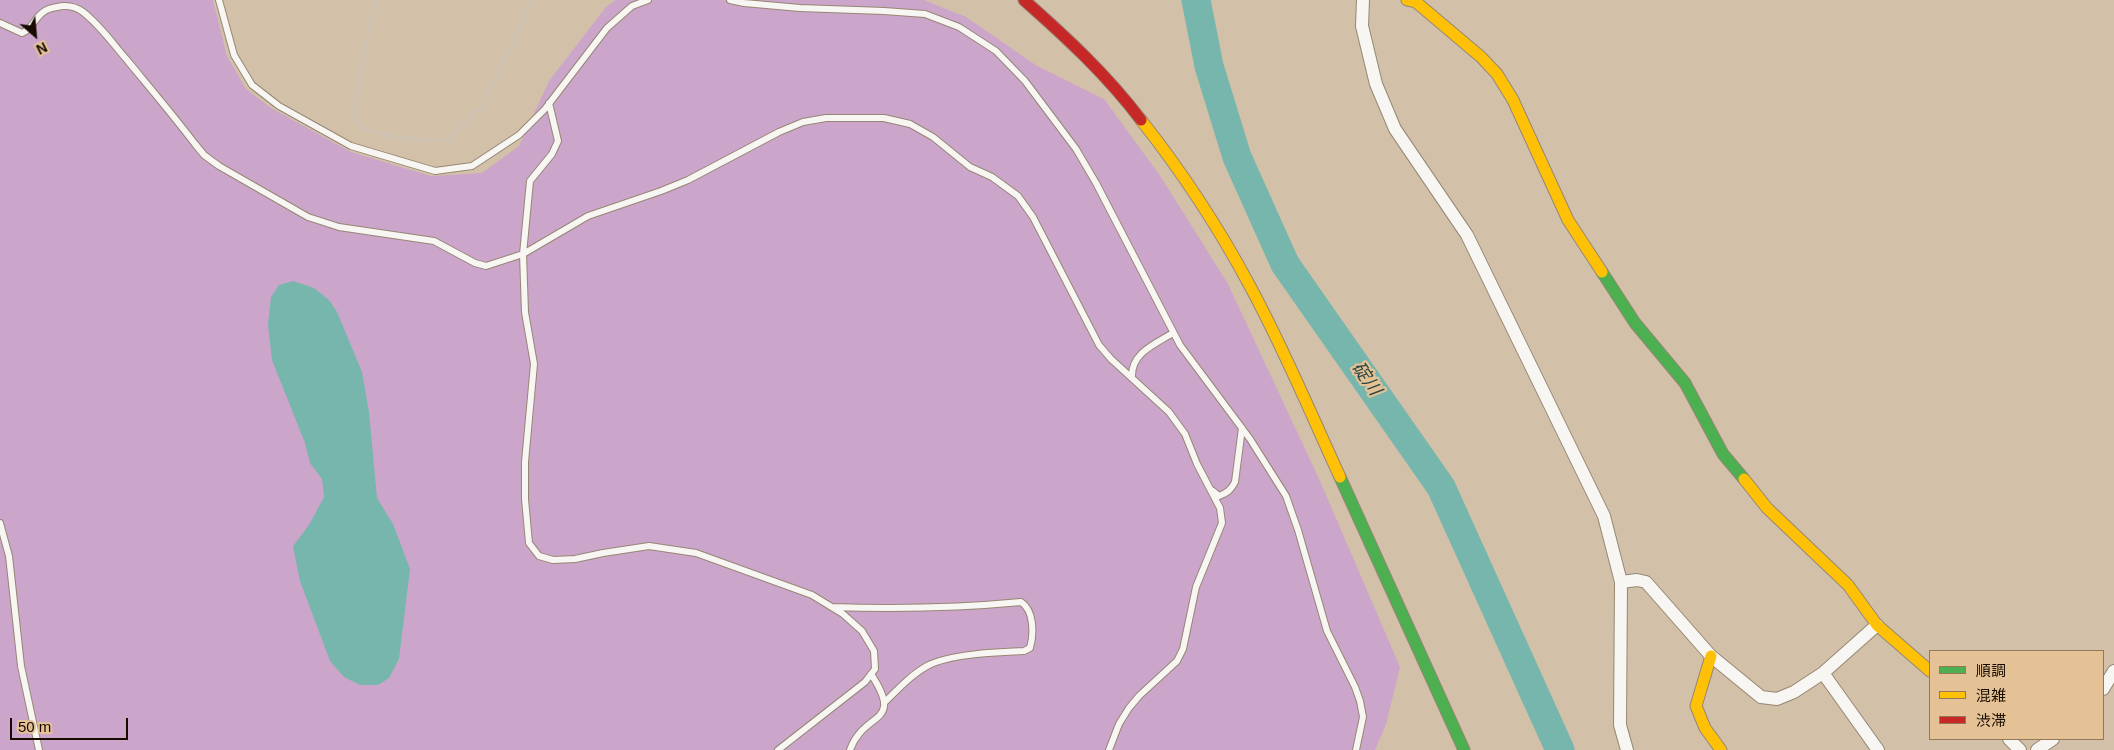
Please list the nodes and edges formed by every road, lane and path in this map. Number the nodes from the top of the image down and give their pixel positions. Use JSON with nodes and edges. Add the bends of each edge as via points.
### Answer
{"nodes":[{"id":1,"x":219,"y":0,"type":"edge"},
{"id":2,"x":375,"y":0,"type":"edge"},
{"id":3,"x":532,"y":0,"type":"edge"},
{"id":4,"x":648,"y":0,"type":"edge"},
{"id":5,"x":730,"y":0,"type":"edge"},
{"id":6,"x":1024,"y":0,"type":"edge"},
{"id":7,"x":1363,"y":0,"type":"edge"},
{"id":8,"x":1407,"y":0,"type":"edge"},
{"id":9,"x":0,"y":23,"type":"edge"},
{"id":10,"x":549,"y":103,"type":"junction"},
{"id":11,"x":523,"y":254,"type":"junction"},
{"id":12,"x":1173,"y":333,"type":"junction"},
{"id":13,"x":1132,"y":377,"type":"junction"},
{"id":14,"x":1242,"y":428,"type":"junction"},
{"id":15,"x":1212,"y":490,"type":"junction"},
{"id":16,"x":0,"y":523,"type":"edge"},
{"id":17,"x":1621,"y":582,"type":"junction"},
{"id":18,"x":831,"y":607,"type":"junction"},
{"id":19,"x":1877,"y":625,"type":"junction"},
{"id":20,"x":1711,"y":656,"type":"junction"},
{"id":21,"x":1929,"y":670,"type":"edge"},
{"id":22,"x":2114,"y":671,"type":"edge"},
{"id":23,"x":1823,"y":673,"type":"junction"},
{"id":24,"x":870,"y":674,"type":"junction"},
{"id":25,"x":2104,"y":687,"type":"edge"},
{"id":26,"x":886,"y":702,"type":"junction"},
{"id":27,"x":2010,"y":740,"type":"edge"},
{"id":28,"x":2052,"y":740,"type":"edge"},
{"id":29,"x":39,"y":750,"type":"edge"},
{"id":30,"x":778,"y":750,"type":"edge"},
{"id":31,"x":850,"y":750,"type":"edge"},
{"id":32,"x":1108,"y":750,"type":"edge"},
{"id":33,"x":1356,"y":750,"type":"edge"},
{"id":34,"x":1464,"y":750,"type":"edge"},
{"id":35,"x":1627,"y":750,"type":"edge"},
{"id":36,"x":1721,"y":750,"type":"edge"},
{"id":37,"x":1878,"y":750,"type":"edge"},
{"id":38,"x":2020,"y":750,"type":"edge"},
{"id":39,"x":2037,"y":750,"type":"edge"}],
"edges":[{"from":1,"to":10,"type":"lane","via":[[234,54],[252,85],[279,106],[351,146],[435,171],[472,166],[519,135]]},
{"from":2,"to":3,"type":"path","via":[[354,110],[356,121],[360,126],[405,140],[447,141],[484,104]]},
{"from":4,"to":10,"type":"lane","via":[[632,6],[607,28]]},
{"from":5,"to":12,"type":"lane","via":[[800,8],[925,14],[959,27],[996,51],[1025,81],[1076,149]]},
{"from":6,"to":34,"type":"street","via":[[1086,55],[1140,118],[1226,240],[1268,319]]},
{"from":7,"to":17,"type":"street","via":[[1362,26],[1376,84],[1395,129],[1467,235],[1506,313],[1604,516]]},
{"from":8,"to":19,"type":"street","via":[[1416,2],[1497,74],[1513,100],[1568,220],[1635,323],[1685,382],[1723,454],[1767,508],[1848,585]]},
{"from":9,"to":11,"type":"lane","via":[[22,32],[27,31],[45,10],[58,6],[73,7],[83,12],[204,155],[308,217],[339,227],[434,241],[486,266]]},
{"from":10,"to":11,"type":"lane","via":[[558,141],[552,154],[530,181]]},
{"from":11,"to":13,"type":"lane","via":[[588,216],[688,180],[803,122],[826,118],[884,118],[910,124],[934,137],[970,167],[992,177],[1018,196],[1099,345]]},
{"from":11,"to":18,"type":"lane","via":[[525,312],[534,364],[525,499],[529,543],[539,556],[553,560],[575,559],[649,546],[696,553],[812,595]]},
{"from":12,"to":13,"type":"lane","via":[[1136,359]]},
{"from":12,"to":14,"type":"lane"},
{"from":13,"to":15,"type":"lane","via":[[1169,412],[1185,434]]},
{"from":14,"to":15,"type":"lane","via":[[1232,489],[1219,496]]},
{"from":14,"to":33,"type":"lane","via":[[1286,496],[1327,631],[1355,687],[1363,717]]},
{"from":15,"to":32,"type":"lane","via":[[1222,523],[1196,587],[1183,649],[1177,661],[1129,708]]},
{"from":16,"to":29,"type":"lane","via":[[9,556],[21,666]]},
{"from":17,"to":20,"type":"street","via":[[1646,582]]},
{"from":17,"to":35,"type":"street","via":[[1620,726]]},
{"from":18,"to":24,"type":"lane","via":[[862,631],[874,651],[875,669]]},
{"from":18,"to":26,"type":"lane","via":[[892,609],[1021,602],[1030,612],[1030,648],[942,659],[920,671]]},
{"from":19,"to":21,"type":"street"},
{"from":19,"to":23,"type":"street"},
{"from":20,"to":23,"type":"street","via":[[1761,697],[1777,699]]},
{"from":20,"to":36,"type":"street","via":[[1696,706],[1705,728]]},
{"from":22,"to":25,"type":"street"},
{"from":23,"to":37,"type":"street"},
{"from":24,"to":26,"type":"lane"},
{"from":24,"to":30,"type":"lane","via":[[865,682]]},
{"from":26,"to":31,"type":"lane","via":[[877,718],[857,734]]},
{"from":27,"to":38,"type":"street"},
{"from":28,"to":39,"type":"street"}]}
